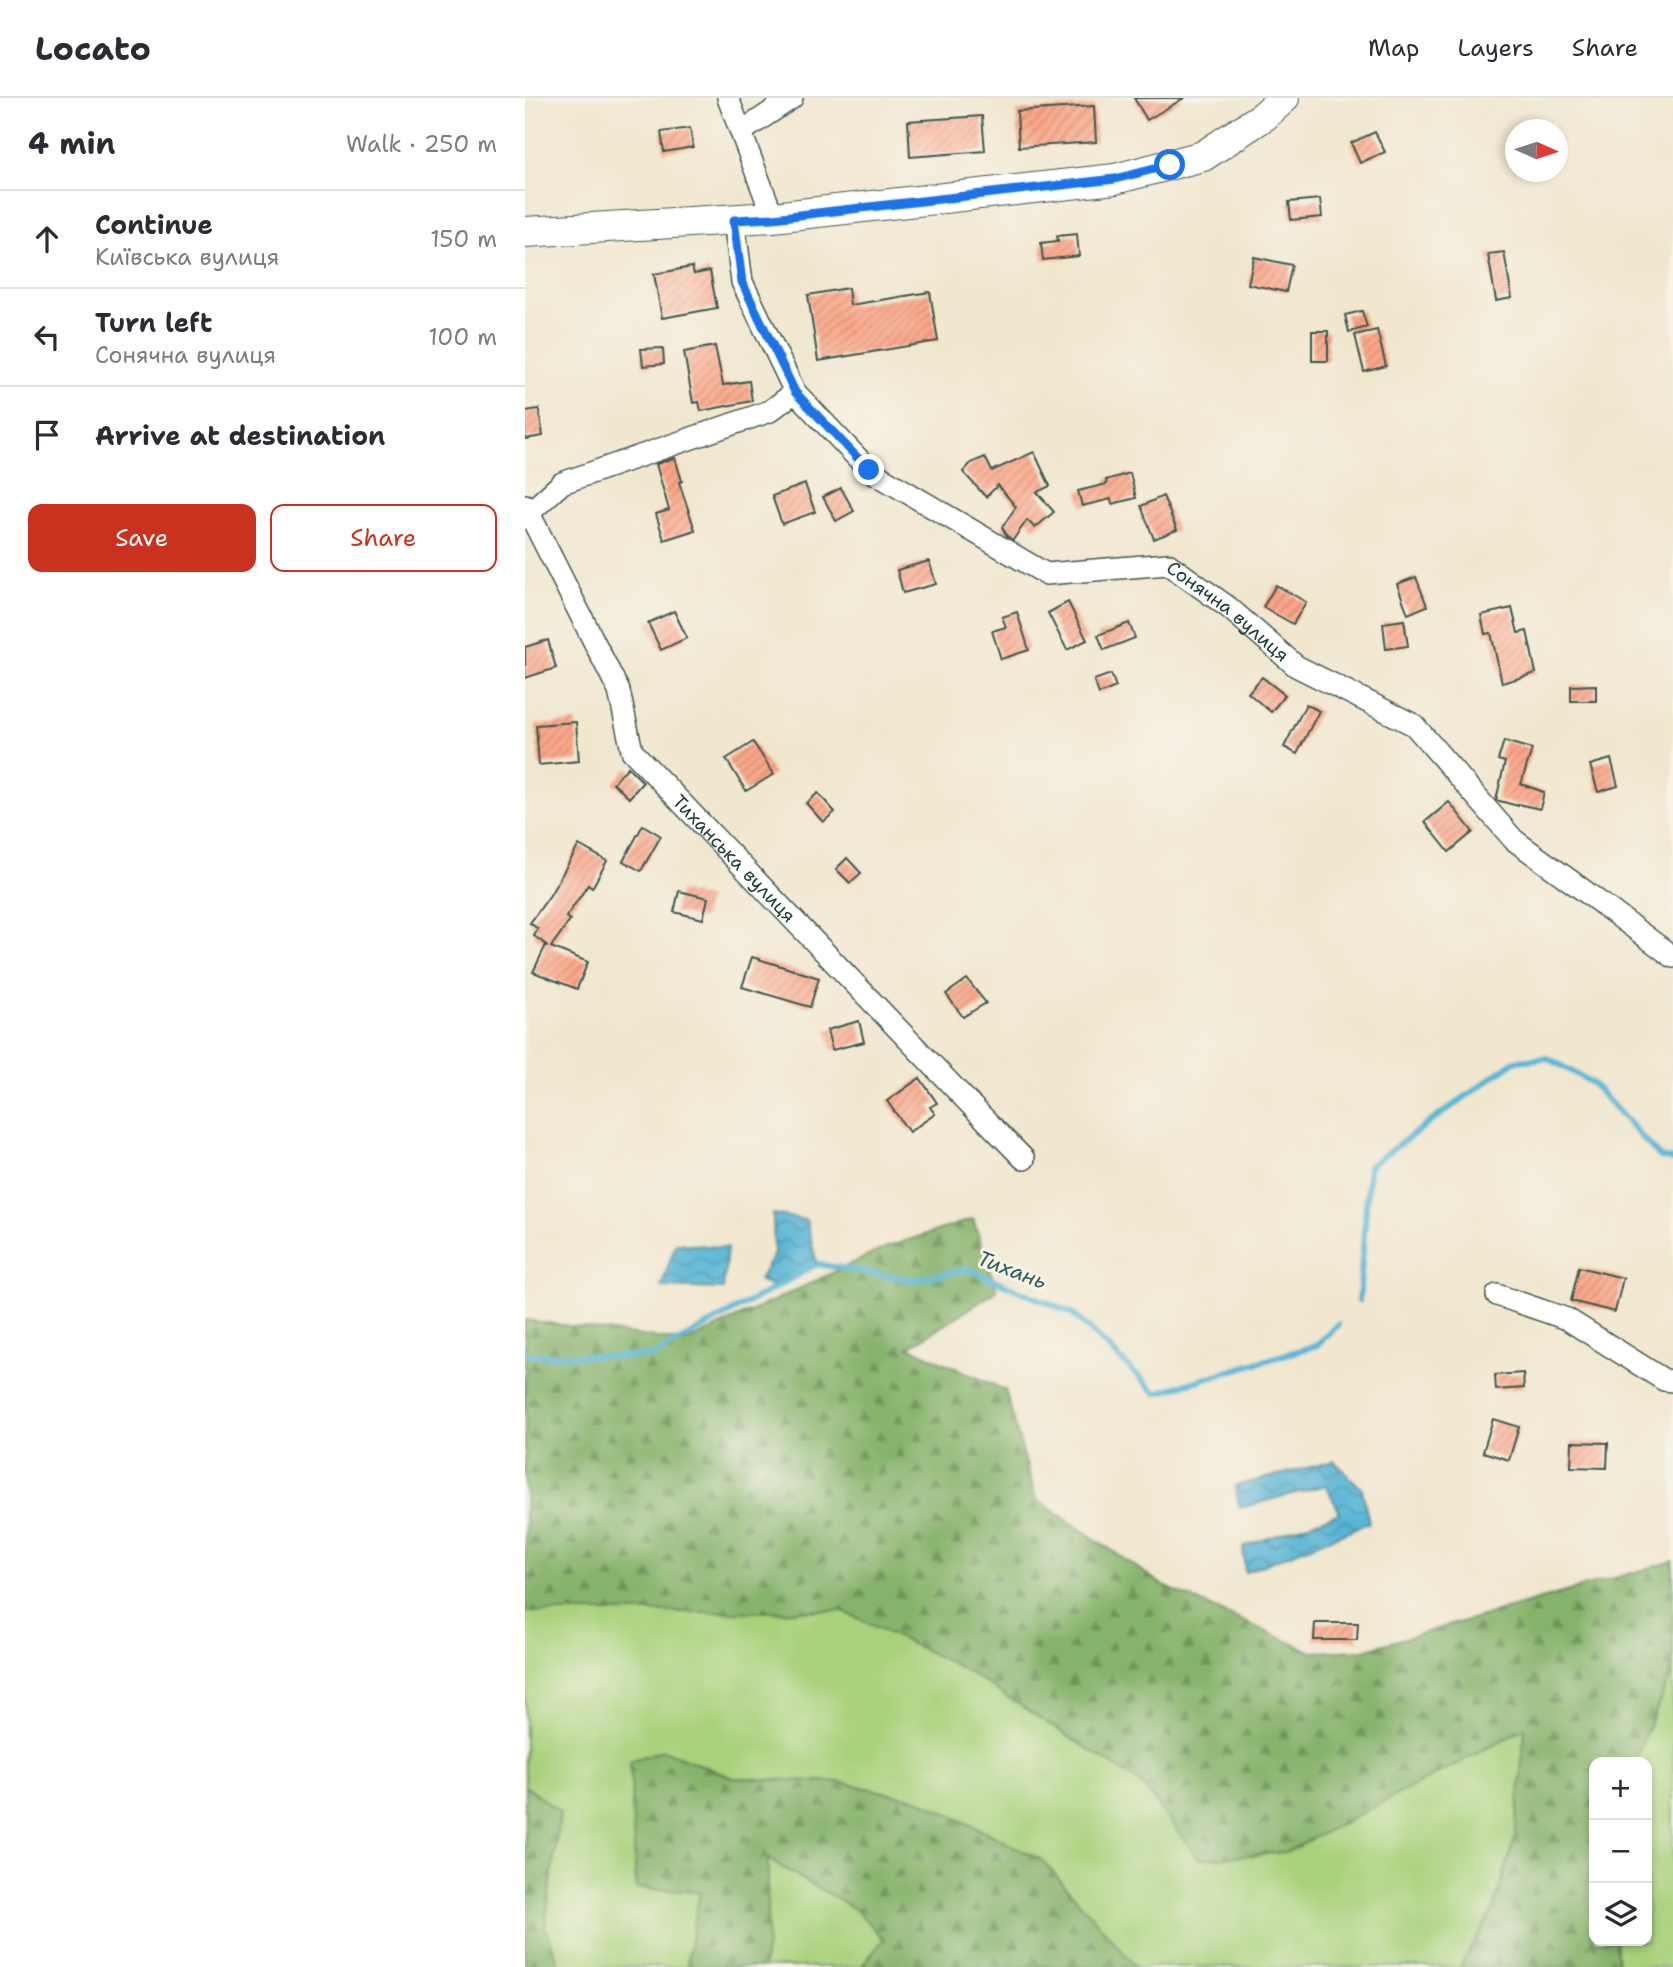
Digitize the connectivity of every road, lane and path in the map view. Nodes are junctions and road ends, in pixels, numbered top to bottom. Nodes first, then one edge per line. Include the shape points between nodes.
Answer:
1 (728, 98) edge
2 (792, 98) edge
3 (1284, 98) edge
4 (741, 132) junction
5 (773, 218) junction
6 (734, 220) junction
7 (525, 232) edge
8 (795, 392) junction
9 (527, 509) edge
10 (1673, 957) edge
11 (1024, 1159) dead end
12 (1497, 1295) dead end
13 (1673, 1381) edge

1 - 4 street
2 - 4 street
3 - 5 main road via 1203,156 1115,179
4 - 5 street
5 - 6 main road
6 - 7 main road
6 - 8 street, Сонячна вулиця via 742,282
8 - 9 street via 770,411 562,483
8 - 10 street, Сонячна вулиця via 869,470 1046,574 1168,564 1228,607 1296,666 1413,725 1514,840
9 - 11 street, Тиханська вулиця via 619,691 632,751
12 - 13 street via 1567,1319 1664,1380

